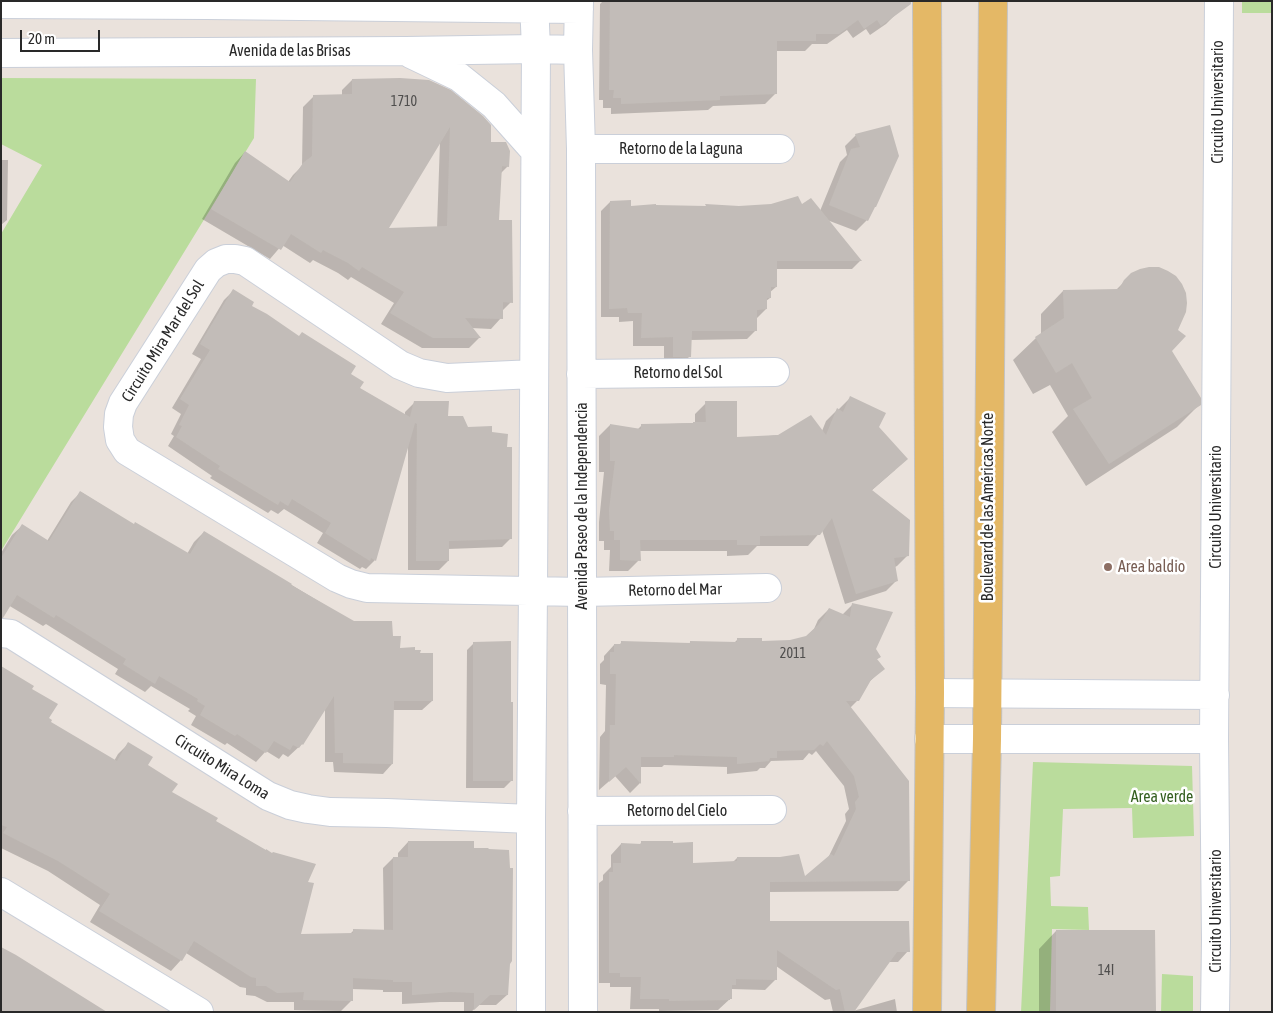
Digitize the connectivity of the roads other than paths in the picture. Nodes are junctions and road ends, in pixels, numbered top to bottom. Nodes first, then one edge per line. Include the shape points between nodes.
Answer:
1 (927, 1) edge
2 (993, 1) edge
3 (1219, 1) edge
4 (1, 4) edge
5 (412, 4) edge
6 (534, 5) edge
7 (579, 5) edge
8 (536, 49) junction
9 (578, 50) junction
10 (406, 51) junction
11 (1, 53) edge
12 (581, 149) junction
13 (780, 149) dead end
14 (535, 151) junction
15 (775, 372) dead end
16 (534, 374) junction
17 (581, 374) junction
18 (767, 588) dead end
19 (533, 591) junction
20 (582, 592) junction
21 (1, 633) edge
22 (930, 693) junction
23 (987, 693) junction
24 (1215, 695) junction
25 (929, 739) junction
26 (987, 739) junction
27 (1214, 739) junction
28 (772, 810) dead end
29 (582, 811) junction
30 (530, 818) junction
31 (1, 892) edge
32 (199, 1012) edge
33 (531, 1012) edge
34 (582, 1012) edge
35 (927, 1012) edge
36 (981, 1012) edge
37 (1215, 1012) edge

1 - 22 main road
2 - 23 main road, Boulevard de las Américas Norte
3 - 24 street, Circuito Universitario
4 - 5 street
5 - 6 street
6 - 7 street
6 - 8 street
7 - 9 street, Avenida Paseo de la Independencia
8 - 9 street, Avenida de las Brisas
8 - 10 street, Avenida de las Brisas
8 - 14 street
9 - 12 street, Avenida Paseo de la Independencia
10 - 11 street, Avenida de las Brisas
10 - 14 street via 459,77 494,105
12 - 13 street, Retorno de la Laguna
12 - 17 street, Avenida Paseo de la Independencia
14 - 16 street
15 - 17 street, Retorno del Sol
16 - 19 street
16 - 19 street, Circuito Mira Mar del Sol via 447,378 419,374 400,365 245,262 226,259 208,270 123,403 118,427 120,440 127,451 351,584 367,588
17 - 20 street, Avenida Paseo de la Independencia
18 - 20 street, Retorno del Mar
19 - 20 street, Circuito Mira Mar del Sol
19 - 30 street
20 - 29 street, Avenida Paseo de la Independencia
21 - 30 street, Circuito Mira Loma via 11,634 268,796 283,802 330,812
22 - 23 street
22 - 25 main road
23 - 24 street
23 - 26 main road, Boulevard de las Américas Norte
24 - 27 street, Circuito Universitario
25 - 26 street
25 - 35 main road
26 - 27 street
26 - 36 main road, Boulevard de las Américas Norte
27 - 37 street, Circuito Universitario
28 - 29 street, Retorno del Cielo
29 - 34 street, Avenida Paseo de la Independencia
30 - 33 street
31 - 32 street

